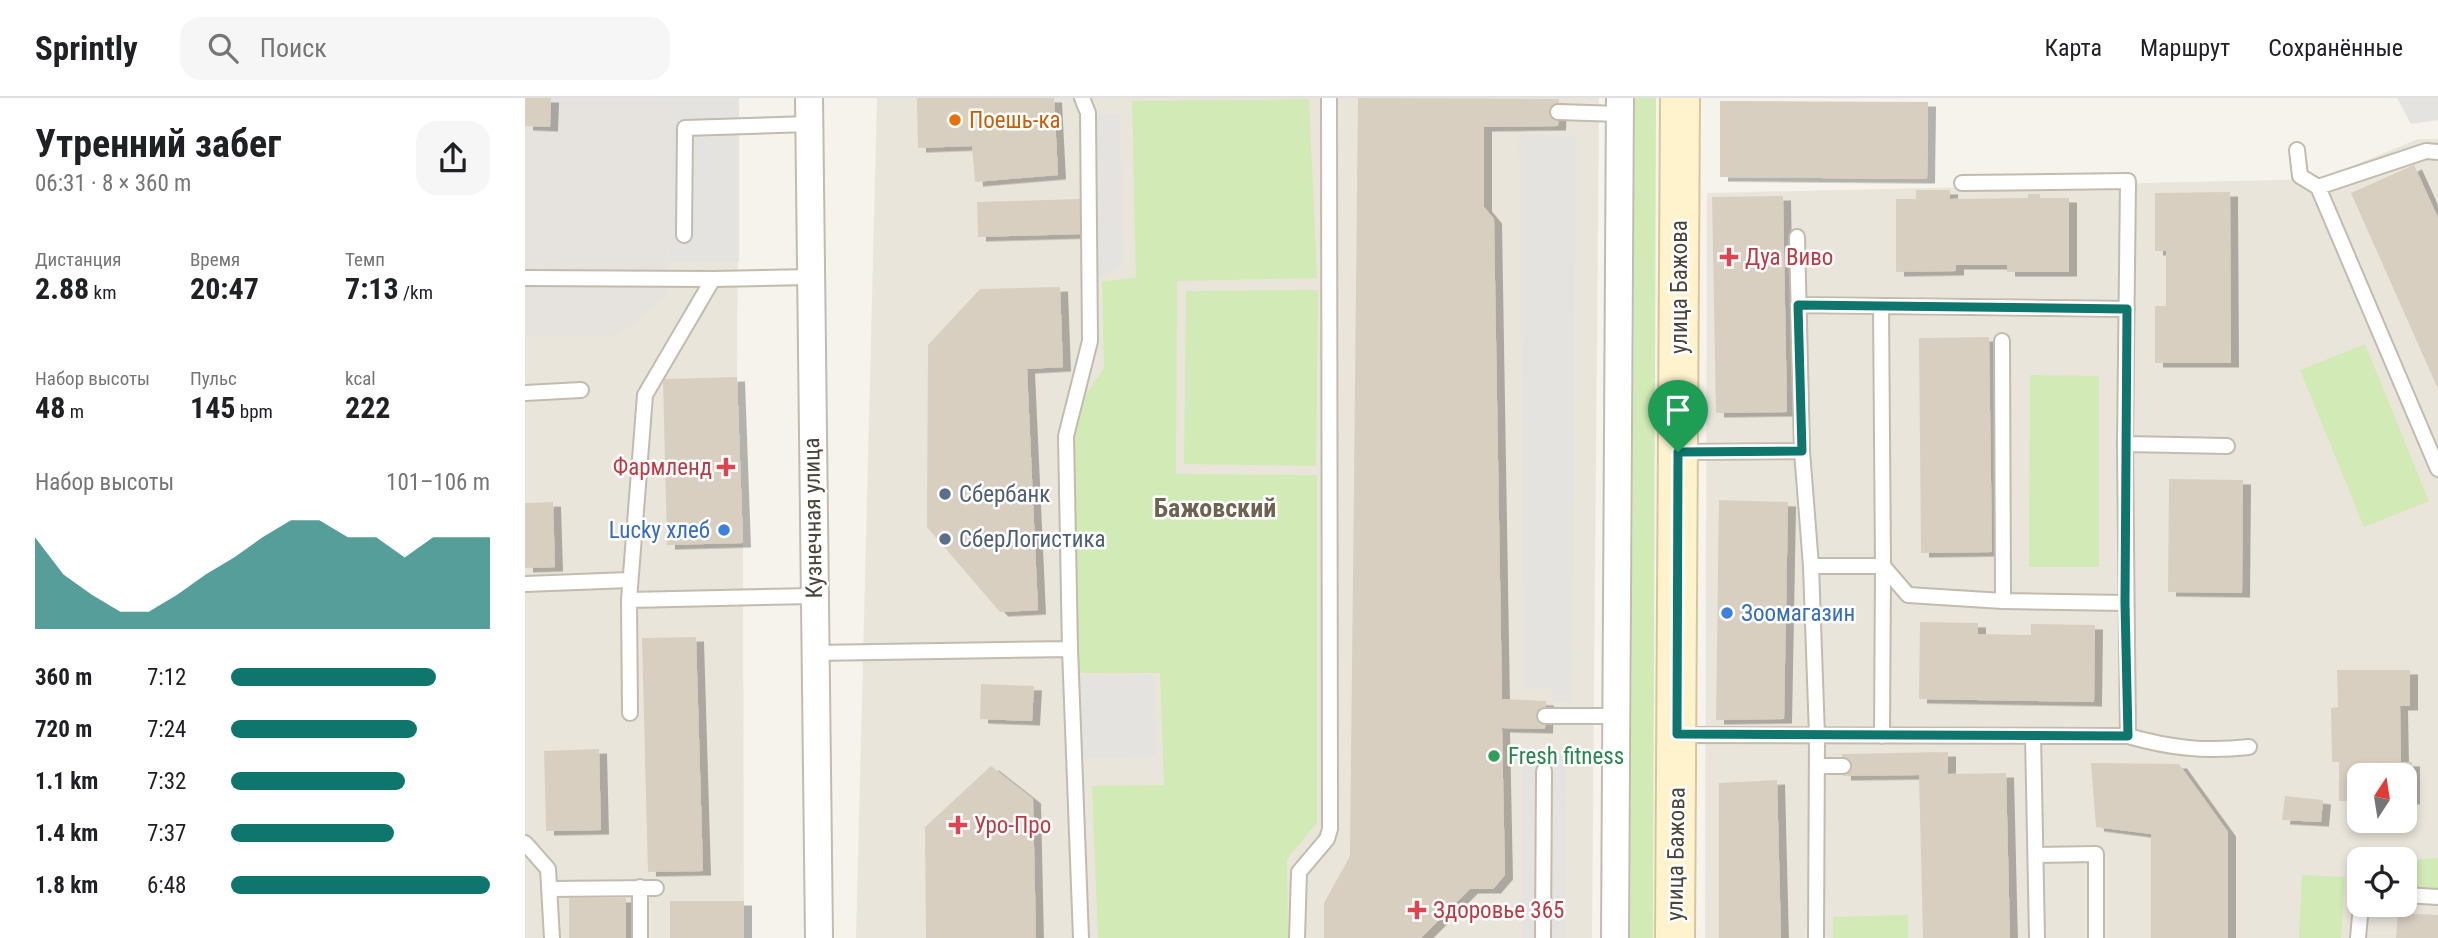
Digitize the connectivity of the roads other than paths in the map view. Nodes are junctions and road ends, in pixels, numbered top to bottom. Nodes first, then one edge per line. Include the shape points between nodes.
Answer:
1 (1081, 98) edge
2 (1329, 98) edge
3 (1681, 98) edge
4 (1620, 106) edge
5 (809, 111) edge
6 (1558, 113) dead end
7 (2297, 150) dead end
8 (2438, 152) edge
9 (1962, 183) dead end
10 (2318, 187) junction
11 (684, 235) dead end
12 (1797, 237) dead end
13 (810, 277) junction
14 (525, 278) edge
15 (713, 279) junction
16 (1798, 305) junction
17 (1881, 306) junction
18 (2127, 309) junction
19 (2002, 341) dead end
20 (581, 390) dead end
21 (525, 393) edge
22 (2125, 444) junction
23 (2227, 446) dead end
24 (1802, 451) junction
25 (1678, 452) junction
26 (2438, 469) edge
27 (1811, 566) junction
28 (1882, 566) junction
29 (629, 580) junction
30 (525, 584) edge
31 (813, 596) junction
32 (629, 600) junction
33 (2003, 601) junction
34 (2125, 603) junction
35 (1070, 649) junction
36 (814, 653) junction
37 (630, 713) dead end
38 (1545, 716) dead end
39 (1616, 716) junction
40 (1677, 734) junction
41 (1817, 736) junction
42 (1882, 736) junction
43 (2033, 736) junction
44 (2128, 736) junction
45 (2249, 747) dead end
46 (1817, 766) junction
47 (1843, 766) dead end
48 (1544, 771) dead end
49 (525, 843) edge
50 (2036, 855) junction
51 (640, 887) junction
52 (656, 888) dead end
53 (549, 889) junction
54 (2417, 896) edge
55 (2438, 897) edge
56 (2360, 917) edge
57 (552, 938) edge
58 (640, 938) edge
59 (819, 938) edge
60 (1081, 938) edge
61 (1297, 938) edge
62 (1543, 938) edge
63 (1615, 938) edge
64 (1675, 938) edge
65 (1816, 938) edge
66 (2037, 938) edge
67 (2096, 938) edge
68 (2358, 938) edge

1 - 35 lane via 1088,113 1090,341 1066,436
2 - 61 lane via 1330,829 1299,872
3 - 25 street, улица Бажова
4 - 6 lane
4 - 39 street
5 - 11 lane via 685,128
5 - 13 street, Кузнечная улица
7 - 10 lane via 2300,176
8 - 10 lane via 2426,151
9 - 18 lane via 2128,181
10 - 26 lane
12 - 16 lane
13 - 15 lane
13 - 31 street, Кузнечная улица
14 - 15 lane
15 - 29 lane via 645,395
16 - 17 lane
16 - 24 lane
17 - 18 lane
17 - 28 lane
18 - 22 lane
19 - 33 lane
20 - 21 lane
22 - 23 lane
22 - 34 lane
24 - 25 lane
24 - 27 lane
25 - 40 street, улица Бажова
27 - 28 lane
27 - 41 lane
28 - 33 lane via 1908,595
28 - 42 lane
29 - 30 lane
29 - 32 lane
31 - 32 lane
31 - 36 street, Кузнечная улица
32 - 37 lane
33 - 34 lane
34 - 44 lane
35 - 36 lane
35 - 60 lane
36 - 59 street, Кузнечная улица
38 - 39 lane
39 - 63 street
40 - 41 lane
40 - 64 street, улица Бажова
41 - 42 lane
41 - 46 lane
42 - 43 lane
43 - 44 lane
43 - 50 lane
44 - 45 lane via 2169,748 2211,752
46 - 47 lane
46 - 65 lane
48 - 62 lane
49 - 53 lane via 548,869
50 - 66 lane
50 - 67 lane via 2096,854
51 - 52 lane
51 - 53 lane
51 - 58 lane
53 - 57 lane
54 - 55 lane
56 - 68 lane

